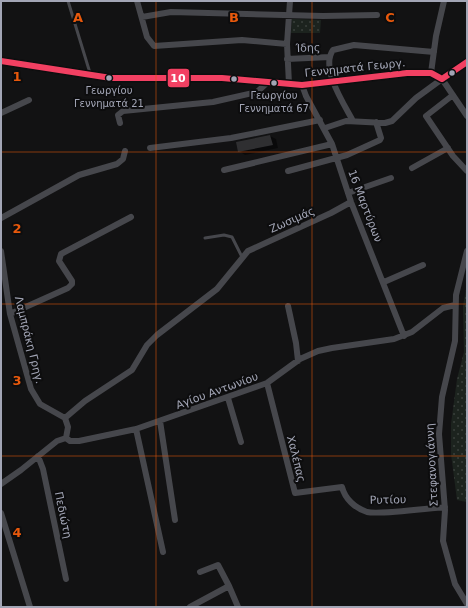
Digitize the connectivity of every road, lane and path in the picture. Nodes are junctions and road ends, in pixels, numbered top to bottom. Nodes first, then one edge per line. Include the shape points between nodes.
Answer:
1 (68, 1) edge
2 (137, 1) edge
3 (290, 1) edge
4 (444, 1) edge
5 (377, 14) dead end
6 (288, 15) junction
7 (142, 17) junction
8 (287, 44) junction
9 (434, 52) junction
10 (331, 55) junction
11 (287, 59) junction
12 (1, 61) edge
13 (467, 62) edge
14 (431, 73) junction
15 (90, 75) junction
16 (442, 79) junction
17 (268, 82) junction
18 (333, 82) junction
19 (289, 84) junction
20 (302, 85) junction
21 (453, 95) junction
22 (29, 100) dead end
23 (1, 112) edge
24 (467, 116) edge
25 (320, 120) junction
26 (353, 120) junction
27 (376, 122) junction
28 (120, 123) dead end
29 (325, 128) junction
30 (332, 144) junction
31 (150, 148) dead end
32 (448, 148) junction
33 (125, 151) dead end
34 (337, 158) junction
35 (412, 168) dead end
36 (224, 170) dead end
37 (288, 171) dead end
38 (467, 171) edge
39 (391, 178) dead end
40 (348, 193) junction
41 (351, 202) junction
42 (131, 217) dead end
43 (1, 218) edge
44 (205, 238) dead end
45 (1, 251) edge
46 (467, 251) edge
47 (242, 256) junction
48 (423, 265) dead end
49 (384, 282) junction
50 (455, 305) junction
51 (288, 306) dead end
52 (10, 314) junction
53 (404, 336) junction
54 (298, 361) junction
55 (267, 384) junction
56 (228, 398) junction
57 (65, 418) junction
58 (160, 421) junction
59 (136, 429) junction
60 (66, 438) junction
61 (241, 442) dead end
62 (38, 456) junction
63 (1, 484) edge
64 (342, 487) joint
65 (445, 507) junction
66 (1, 513) edge
67 (175, 520) dead end
68 (163, 552) dead end
69 (200, 572) dead end
70 (66, 579) dead end
71 (229, 586) junction
72 (467, 604) edge
73 (28, 606) edge
74 (190, 607) edge
75 (238, 607) edge

1 - 15 lane
2 - 7 street
3 - 6 street
4 - 9 street
5 - 6 street
6 - 7 street via 167,12
6 - 8 street
7 - 8 street via 149,41 157,47 242,40
8 - 11 street
9 - 10 street, Ίδης via 354,45 342,47
9 - 14 street
10 - 11 street, Ίδης
10 - 18 street via 330,74
11 - 19 street
12 - 15 street, Γεννηματά Γεωργ.
13 - 16 street
14 - 16 street, Γεννηματά Γεωργ.
14 - 18 street, Γεννηματά Γεωργ. via 401,73
15 - 17 street, Γεννηματά Γεωργ. via 222,78
16 - 21 street
16 - 27 street via 416,98 392,121
17 - 19 street, Γεννηματά Γεωργ.
17 - 28 street via 257,92 213,102 123,112 118,115
18 - 20 street, Γεννηματά Γεωργ.
18 - 26 street
19 - 20 street, Γεννηματά Γεωργ.
20 - 25 street, 16 Μαρτύρων
21 - 24 street
21 - 32 street via 426,116
22 - 23 street
25 - 29 street, 16 Μαρτύρων
25 - 31 street via 231,138
26 - 27 street
26 - 29 street via 338,122
27 - 34 street via 380,140
29 - 30 street, 16 Μαρτύρων
30 - 34 street, 16 Μαρτύρων
30 - 36 street
32 - 35 street
32 - 38 street
33 - 43 street via 123,159 117,164 79,175
34 - 37 street
34 - 40 street, 16 Μαρτύρων
39 - 40 street
40 - 41 street, 16 Μαρτύρων
41 - 47 street, Ζωσιμάς via 331,214 252,248
41 - 49 street, 16 Μαρτύρων
42 - 52 street via 60,254 59,261 72,281 68,288
44 - 47 lane via 224,235 232,237
45 - 52 street, Λαμπράκη Γρηγ.
46 - 50 street, Στεφανογιάννη
47 - 57 street, Ζωσιμάς via 217,289 157,334 132,370 85,401
48 - 49 street
49 - 53 street, 16 Μαρτύρων
50 - 53 street, Αγίου Αντωνίου via 443,308
50 - 65 street, Στεφανογιάννη via 455,341 443,390 439,426
51 - 54 street
52 - 57 street, Λαμπράκη Γρηγ. via 26,377 34,397 40,404
53 - 54 street, Αγίου Αντωνίου via 384,342 327,348
54 - 55 street, Αγίου Αντωνίου
55 - 56 street, Αγίου Αντωνίου
55 - 64 street, Χαλέπας via 295,493
56 - 58 street, Αγίου Αντωνίου
56 - 61 street
57 - 60 street via 68,427
58 - 59 street, Αγίου Αντωνίου
58 - 67 street
59 - 60 street, Αγίου Αντωνίου via 79,441 70,441
59 - 68 street
60 - 62 street via 57,441
62 - 63 street
62 - 70 street, Πεδιώτη
64 - 65 street, Ρυτίου via 350,502 368,512
65 - 72 street, Στεφανογιάννη via 443,541 455,584
66 - 73 street
69 - 71 street via 218,565
71 - 74 street
71 - 75 street

